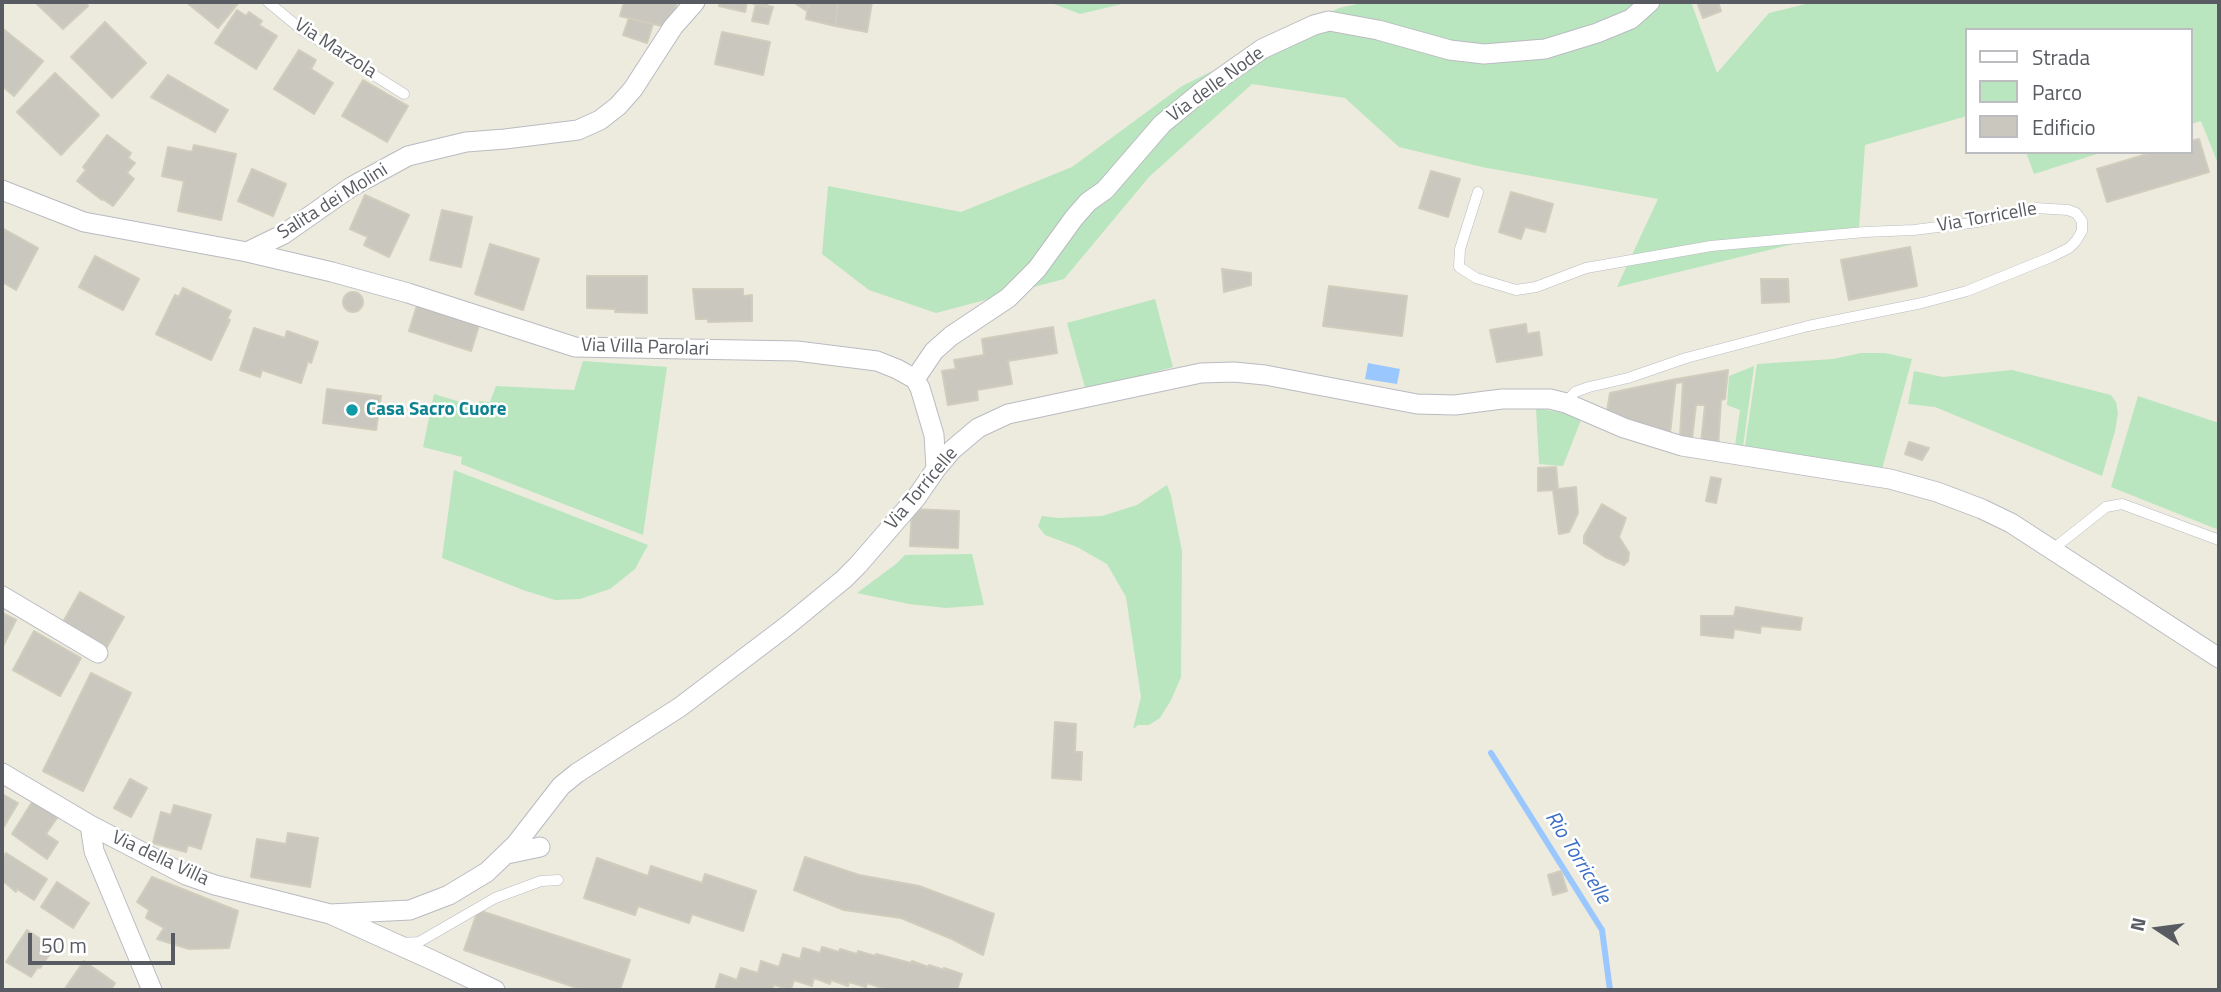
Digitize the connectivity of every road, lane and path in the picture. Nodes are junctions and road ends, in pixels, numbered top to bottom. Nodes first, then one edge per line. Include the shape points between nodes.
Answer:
1 (268, 2) edge
2 (695, 2) edge
3 (1650, 2) edge
4 (404, 94) dead end
5 (2, 190) edge
6 (1478, 192) dead end
7 (247, 251) junction
8 (915, 379) junction
9 (1566, 403) junction
10 (936, 470) junction
11 (2219, 540) edge
12 (2053, 549) junction
13 (2, 596) edge
14 (98, 653) dead end
15 (2219, 657) edge
16 (2, 774) edge
17 (90, 825) junction
18 (540, 847) dead end
19 (507, 854) junction
20 (558, 880) dead end
21 (330, 914) junction
22 (397, 944) junction
23 (152, 990) edge
24 (495, 990) edge

1 - 4 lane, Via Marzola via 302,30
2 - 7 street, Salita dei Molini via 633,89 600,120 578,130 466,142 408,156 351,187 284,234
3 - 8 street, Via delle Node via 1631,19 1545,49 1472,53 1329,21 1262,49 1162,124 1074,218 1037,269 1008,298 934,351
5 - 7 street via 83,222
6 - 9 lane, Via Torricelle via 1459,267 1476,278 1516,290 1586,268 1711,246 1914,230 2036,208 2068,210 2082,221 2082,231 2068,248 1967,291 1686,358 1589,387
7 - 8 street, Via Villa Parolari via 408,293 575,347 797,351 877,361
8 - 10 street via 934,435
9 - 10 street, Via Torricelle via 1535,397 1417,404 1272,376 1209,372 1009,414 978,428
9 - 12 street, Via Torricelle via 1682,446 1890,479 1937,492 2011,523
10 - 19 street, Via Torricelle via 844,579 680,707 561,786
11 - 12 lane via 2122,504 2106,507
12 - 15 street, Via Torricelle
13 - 14 street
16 - 17 street, Via della Villa
17 - 21 street, Via della Villa via 186,875
17 - 23 street via 94,851
18 - 19 street, Via Torricelle
19 - 21 street, Via Torricelle via 466,886 429,904 386,913
20 - 22 lane via 541,881 495,898 419,942
21 - 22 street
22 - 24 street

